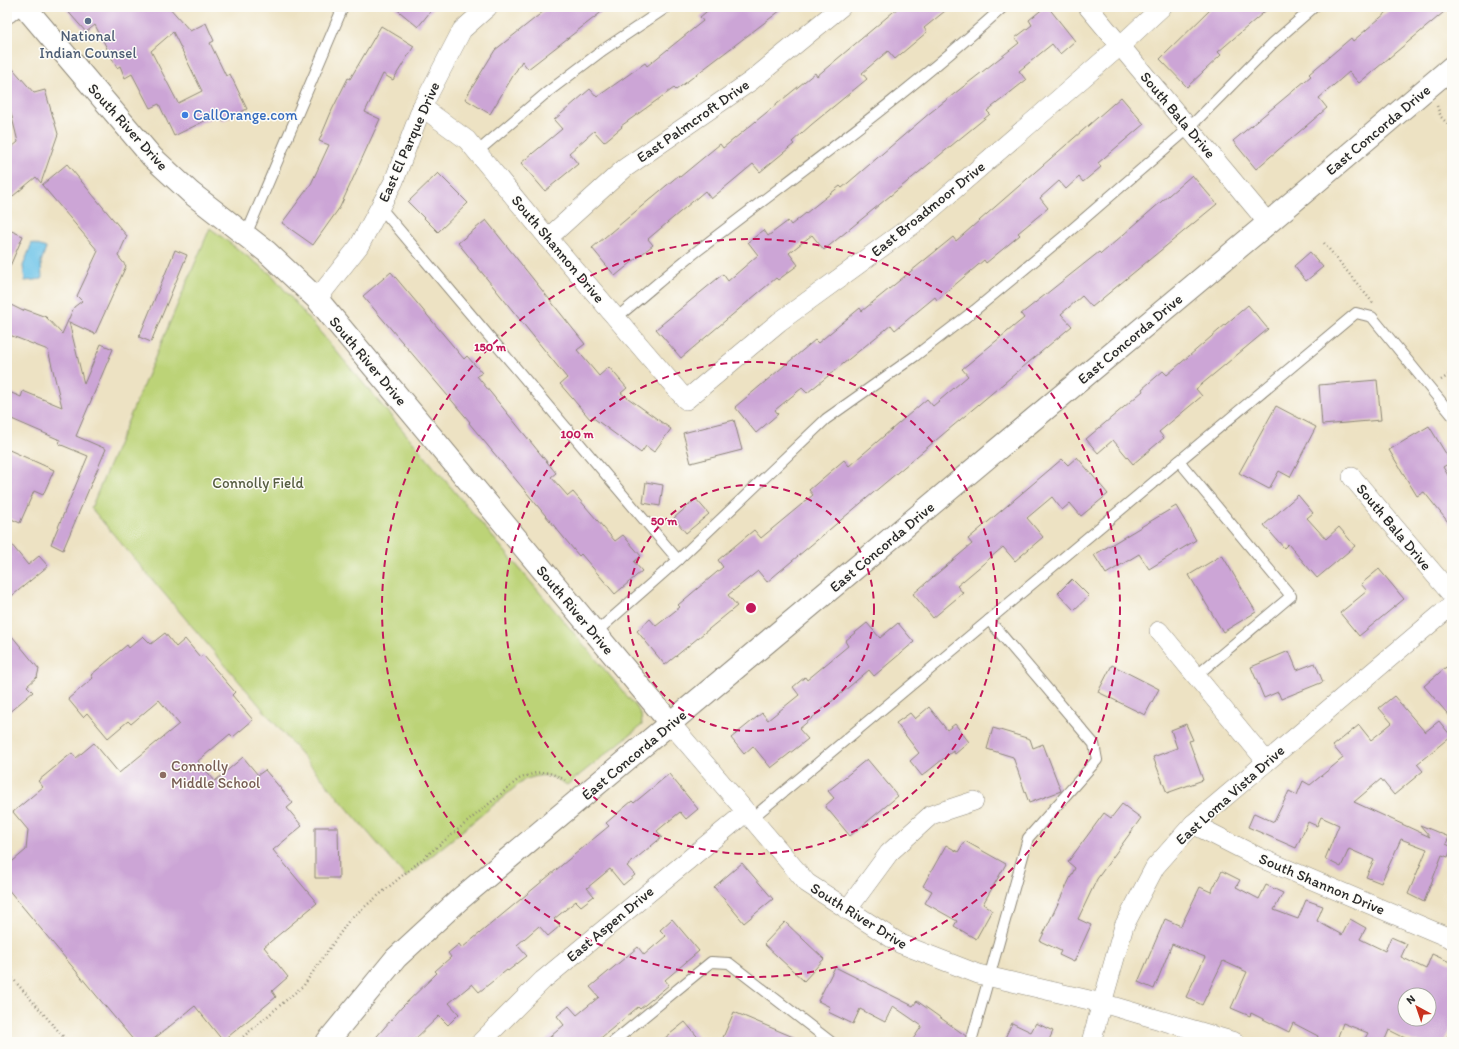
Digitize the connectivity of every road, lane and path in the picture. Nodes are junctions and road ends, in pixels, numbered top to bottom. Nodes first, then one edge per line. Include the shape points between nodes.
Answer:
1 (13, 7) edge
2 (25, 7) edge
3 (344, 7) edge
4 (488, 7) edge
5 (667, 7) edge
6 (841, 7) edge
7 (1003, 7) edge
8 (1088, 7) edge
9 (1162, 7) edge
10 (1314, 7) edge
11 (7, 12) edge
12 (1121, 45) junction
13 (1452, 67) edge
14 (1437, 106) dead end
15 (422, 107) junction
16 (1189, 128) junction
17 (1452, 128) edge
18 (478, 152) junction
19 (380, 207) junction
20 (1268, 223) junction
21 (246, 235) junction
22 (548, 238) junction
23 (317, 299) junction
24 (616, 318) junction
25 (686, 400) joint
26 (1452, 415) edge
27 (1179, 461) junction
28 (1352, 477) dead end
29 (678, 560) junction
30 (1452, 595) edge
31 (1452, 605) edge
32 (989, 620) junction
33 (1159, 631) dead end
34 (595, 633) junction
35 (1196, 676) junction
36 (671, 724) junction
37 (1266, 761) junction
38 (565, 780) dead end
39 (974, 802) dead end
40 (748, 816) junction
41 (1193, 824) junction
42 (848, 910) junction
43 (1452, 939) edge
44 (7, 972) edge
45 (990, 977) junction
46 (1102, 1003) junction
47 (68, 1042) edge
48 (237, 1042) edge
49 (327, 1042) edge
50 (481, 1042) edge
51 (614, 1042) edge
52 (831, 1042) edge
53 (971, 1042) edge
54 (1091, 1042) edge
55 (1235, 1042) edge

1 - 11 street
2 - 21 street, South River Drive via 152,157 191,193
3 - 21 lane
4 - 15 street, East El Parque Drive via 462,30
5 - 18 lane via 603,50
6 - 22 street, East Palmcroft Drive via 751,81 625,168
7 - 24 lane via 858,130 703,246
8 - 12 street, South Bala Drive
9 - 12 street, East Broadmoor Drive
10 - 16 lane via 1273,43
12 - 16 street, South Bala Drive
12 - 25 street, East Broadmoor Drive via 918,221 779,322
13 - 20 street, East Concorda Drive
14 - 17 path via 1441,117
15 - 18 street, South Shannon Drive via 468,140
15 - 19 street, East El Parque Drive via 394,181
16 - 20 street, South Bala Drive
16 - 29 lane via 975,310 915,356 826,418
18 - 22 street, South Shannon Drive
19 - 23 street, East El Parque Drive via 359,246
19 - 29 lane
20 - 36 street, East Concorda Drive
21 - 23 street, South River Drive
22 - 24 street, South Shannon Drive
23 - 34 street, South River Drive
24 - 25 street, South Shannon Drive
26 - 27 lane via 1372,317 1356,313
27 - 32 lane
27 - 35 lane via 1291,596
28 - 30 street, South Bala Drive
29 - 34 lane
31 - 37 street, East Loma Vista Drive
32 - 40 lane
32 - 45 lane via 1094,744 1096,760 1028,838
33 - 35 street
34 - 36 street, South River Drive
35 - 37 street
36 - 40 street, South River Drive
36 - 49 street, East Concorda Drive via 460,899 423,933 396,958
37 - 41 street, East Loma Vista Drive
38 - 48 path via 552,773 539,771 519,779 350,919 304,985
39 - 42 street via 931,815 889,853
40 - 42 street, South River Drive via 807,883
40 - 50 street, East Aspen Drive via 543,980
41 - 43 street, South Shannon Drive via 1256,856
41 - 46 street, East Loma Vista Drive via 1155,867 1131,912 1124,926
42 - 45 street, South River Drive via 902,944
44 - 47 path
45 - 46 street, South River Drive
45 - 53 lane
46 - 54 street, East Loma Vista Drive
46 - 55 street, South River Drive
51 - 52 lane via 711,962 729,963

